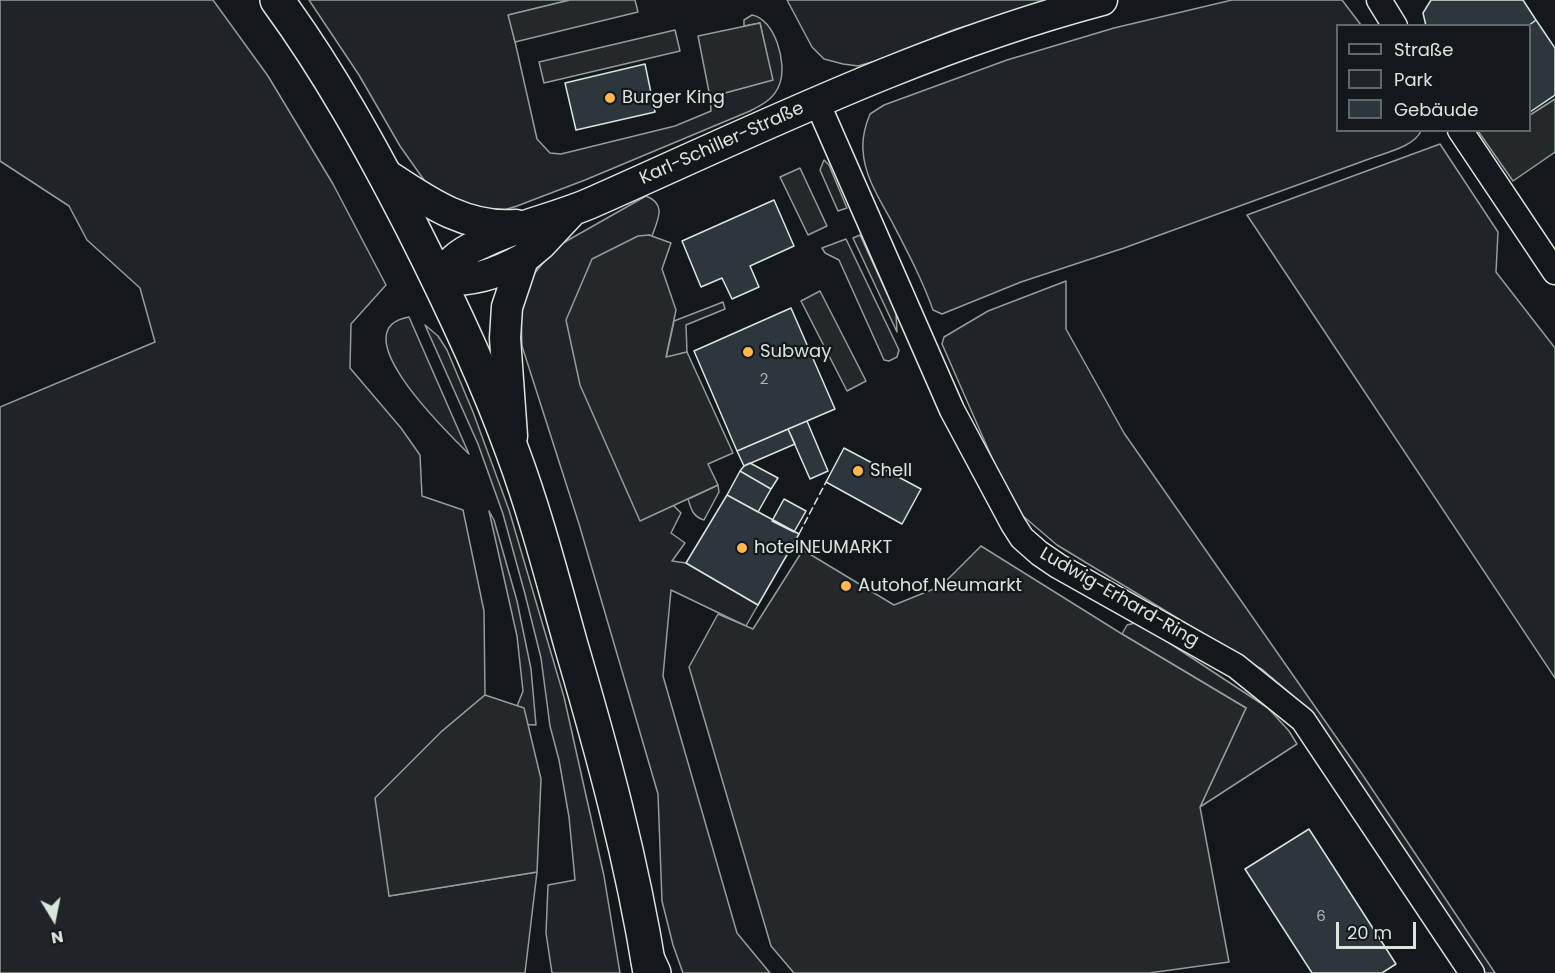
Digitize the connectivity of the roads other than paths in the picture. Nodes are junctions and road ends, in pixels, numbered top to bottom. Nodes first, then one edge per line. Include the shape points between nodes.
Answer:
1 (277, 0) edge
2 (1102, 0) edge
3 (1379, 0) edge
4 (1394, 24) edge
5 (817, 102) junction
6 (1461, 132) edge
7 (384, 173) junction
8 (571, 212) junction
9 (528, 224) junction
10 (523, 259) junction
11 (1555, 272) edge
12 (439, 281) junction
13 (514, 454) junction
14 (651, 969) edge
15 (1472, 973) edge

1 - 7 main road via 339,94
2 - 5 street, Karl-Schiller-Straße via 955,46
3 - 4 street
5 - 8 street, Karl-Schiller-Straße
5 - 15 street, Ludwig-Erhard-Ring via 952,410 1022,538 1058,566 1236,666 1304,720
6 - 11 street
7 - 9 street via 436,207 463,219 495,225
7 - 12 main road
8 - 9 street, Karl-Schiller-Straße
8 - 10 street
9 - 12 street, Karl-Schiller-Straße via 456,257
10 - 12 street via 486,276
10 - 13 street via 505,324
12 - 13 main road
13 - 14 main road via 603,754

